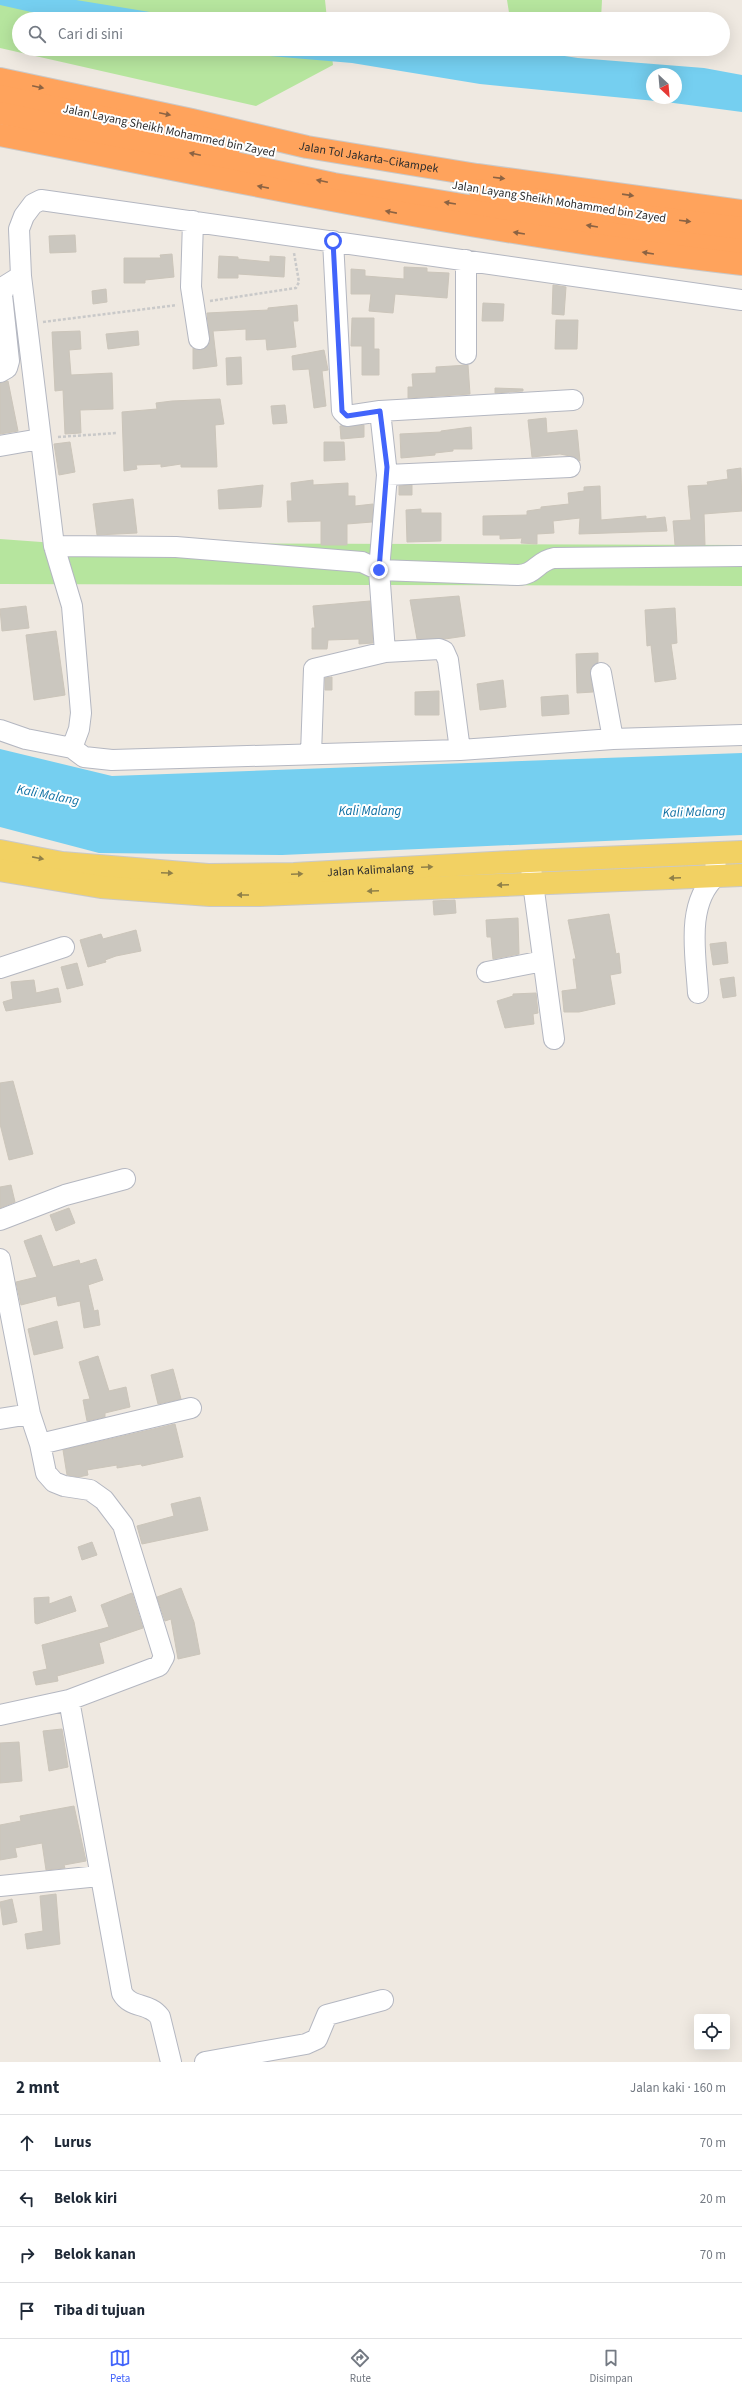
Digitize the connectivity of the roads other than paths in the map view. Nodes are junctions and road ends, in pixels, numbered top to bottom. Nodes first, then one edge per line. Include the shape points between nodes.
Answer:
1 (0, 79) edge
2 (0, 96) edge
3 (0, 113) edge
4 (0, 136) edge
5 (742, 211) edge
6 (193, 221) junction
7 (742, 228) edge
8 (333, 241) junction
9 (742, 244) edge
10 (466, 260) junction
11 (742, 264) edge
12 (21, 276) junction
13 (742, 300) edge
14 (199, 339) dead end
15 (466, 354) dead end
16 (0, 372) edge
17 (573, 400) dead end
18 (380, 411) junction
19 (40, 439) junction
20 (0, 446) edge
21 (570, 467) dead end
22 (387, 475) junction
23 (54, 546) junction
24 (742, 556) edge
25 (379, 570) junction
26 (385, 652) junction
27 (601, 673) dead end
28 (0, 730) edge
29 (742, 735) edge
30 (613, 739) junction
31 (72, 748) junction
32 (460, 750) junction
33 (311, 754) junction
34 (0, 851) edge
35 (742, 852) edge
36 (715, 853) junction
37 (530, 861) junction
38 (0, 870) edge
39 (742, 875) edge
40 (716, 876) junction
41 (534, 884) junction
42 (64, 947) dead end
43 (543, 961) junction
44 (0, 968) edge
45 (488, 972) dead end
46 (698, 993) dead end
47 (554, 1039) dead end
48 (125, 1179) dead end
49 (0, 1220) edge
50 (0, 1260) edge
51 (5, 1315) edge
52 (191, 1408) dead end
53 (30, 1414) junction
54 (0, 1419) edge
55 (40, 1444) junction
56 (69, 1700) junction
57 (0, 1715) edge
58 (99, 1876) junction
59 (0, 1886) edge
60 (383, 2000) dead end
61 (171, 2062) edge
62 (205, 2062) edge

1 -> 5 highway, Jalan Tol Jakarta–Cikampek via 192,120 307,148 477,176
2 -> 7 highway, Jalan Layang Sheikh Mohammed bin Zayed via 337,166 634,215
9 -> 3 highway, Jalan Layang Sheikh Mohammed bin Zayed via 633,233 334,184
11 -> 4 highway via 660,255 422,218
6 - 8 street
6 - 12 street via 41,200 33,204 24,216 20,229
6 - 14 street via 192,287
8 - 10 street
8 - 18 street via 342,411 347,416 353,416
10 - 13 street
10 - 15 street
12 - 16 street via 5,286 2,294 9,361 7,368
12 - 19 street
17 - 18 street
18 - 22 street
19 - 20 street
19 - 23 street
21 - 22 street
22 - 25 street
23 - 25 street via 176,547 362,562
23 - 31 street via 72,613 81,713 79,729
24 - 25 street via 554,558 543,560 535,570 524,575
25 - 26 street
26 - 32 street via 439,649 444,651 448,660
26 - 33 street via 312,671
27 - 30 street
28 - 31 street via 26,740
29 - 30 street
30 - 32 street
31 - 33 street via 84,757 100,760
32 - 33 street
34 -> 37 main road, Jalan Kalimalang via 62,863 208,875 294,874
35 - 36 main road, Jalan Kalimalang
36 - 37 main road, Jalan Kalimalang
36 - 40 street
37 - 41 street
41 -> 38 main road, Jalan Kalimalang via 210,895 101,887
39 - 40 main road, Jalan Kalimalang
40 -> 41 main road, Jalan Kalimalang
40 - 46 street via 705,886 697,913 695,935
41 - 43 street
42 - 44 street
43 - 45 street
43 - 47 street
48 - 49 street via 65,1195
50 - 51 street
51 - 53 street
52 - 55 street
53 - 54 street
53 - 55 street
55 - 56 street via 46,1473 54,1482 90,1490 104,1500 123,1525 164,1657 159,1666
56 - 57 street
56 - 58 street
58 - 59 street
58 - 61 street via 122,1994 126,2001 148,2007 160,2017
60 - 62 street via 327,2015 317,2039 306,2044

